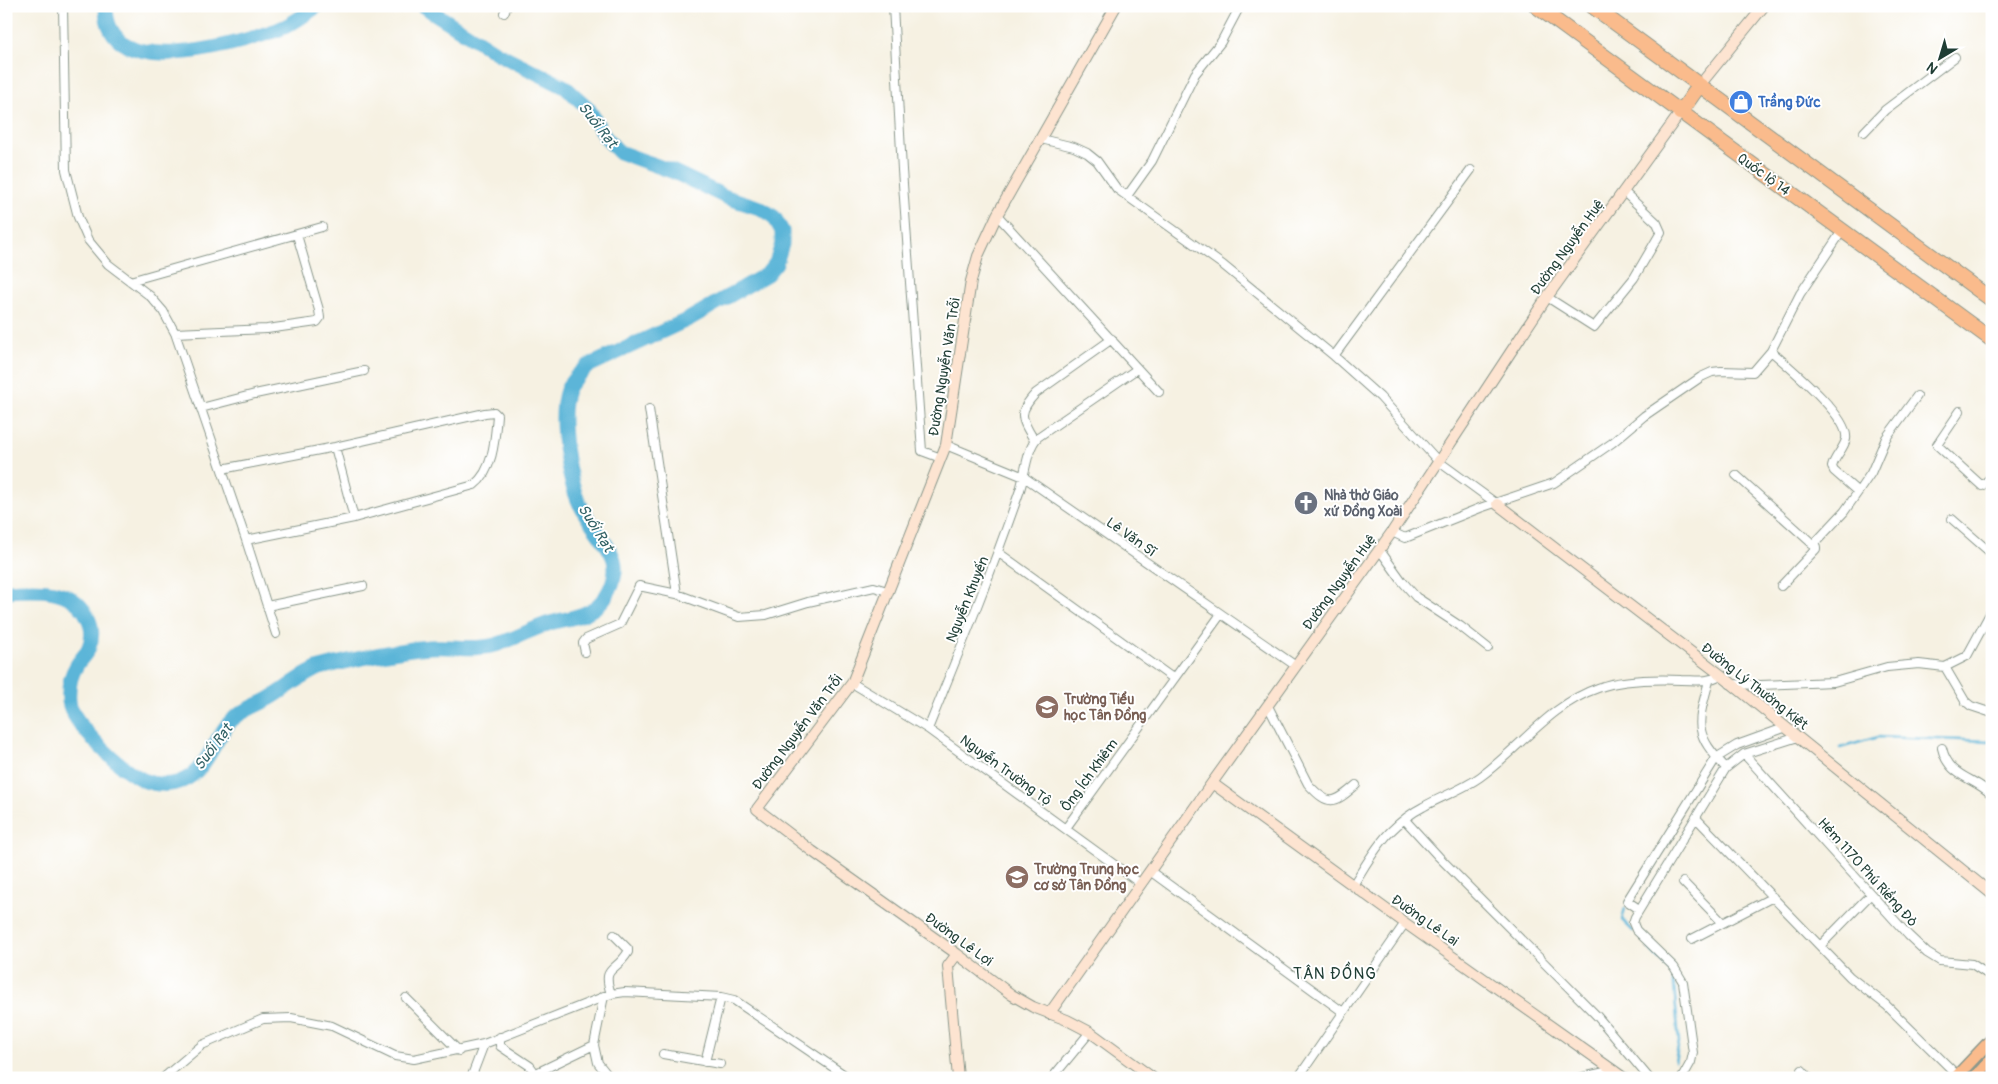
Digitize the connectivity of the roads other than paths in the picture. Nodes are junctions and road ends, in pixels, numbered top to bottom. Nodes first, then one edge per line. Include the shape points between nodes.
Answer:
1 (62, 6) edge
2 (892, 6) edge
3 (1116, 6) edge
4 (1240, 6) edge
5 (1536, 6) edge
6 (1592, 6) edge
7 (1764, 6) edge
8 (1954, 57) dead end
9 (1699, 86) junction
10 (1680, 113) junction
11 (1864, 132) dead end
12 (1041, 139) junction
13 (1471, 170) dead end
14 (1624, 192) junction
15 (1127, 196) junction
16 (998, 215) junction
17 (322, 227) dead end
18 (1842, 231) junction
19 (297, 235) junction
20 (130, 281) junction
21 (1546, 297) junction
22 (1992, 300) edge
23 (175, 333) junction
24 (1990, 334) edge
25 (1112, 340) junction
26 (1771, 352) junction
27 (1334, 356) junction
28 (1137, 369) junction
29 (364, 372) dead end
30 (1159, 392) dead end
31 (1917, 396) dead end
32 (201, 408) junction
33 (649, 409) dead end
34 (1960, 411) dead end
35 (1034, 440) junction
36 (946, 445) junction
37 (335, 446) junction
38 (941, 458) junction
39 (1438, 461) junction
40 (222, 469) junction
41 (1736, 475) dead end
42 (1992, 476) edge
43 (1024, 477) junction
44 (1858, 492) junction
45 (1497, 504) junction
46 (354, 518) junction
47 (1952, 519) dead end
48 (1392, 532) junction
49 (246, 540) junction
50 (1814, 544) junction
51 (1379, 549) junction
52 (998, 553) junction
53 (1992, 554) edge
54 (363, 586) dead end
55 (1781, 586) dead end
56 (887, 592) junction
57 (677, 594) junction
58 (268, 606) junction
59 (1992, 610) edge
60 (1221, 614) junction
61 (276, 634) dead end
62 (1488, 648) dead end
63 (585, 652) dead end
64 (1296, 666) junction
65 (1945, 667) junction
66 (1721, 675) junction
67 (1174, 679) junction
68 (1709, 681) junction
69 (852, 683) junction
70 (1730, 684) junction
71 (1268, 706) junction
72 (1992, 713) edge
73 (1784, 728) junction
74 (928, 729) junction
75 (1798, 737) junction
76 (1942, 748) dead end
77 (1744, 754) junction
78 (1716, 758) junction
79 (1726, 768) junction
80 (1212, 783) junction
81 (1356, 786) dead end
82 (1992, 795) edge
83 (757, 809) joint
84 (1696, 818) junction
85 (1405, 820) junction
86 (1066, 828) junction
87 (1150, 871) junction
88 (1683, 882) dead end
89 (1141, 884) junction
90 (1353, 885) junction
91 (1871, 894) junction
92 (1992, 894) edge
93 (1773, 897) junction
94 (1639, 909) junction
95 (1405, 923) junction
96 (1723, 923) junction
97 (614, 935) dead end
98 (1692, 939) dead end
99 (1821, 945) junction
100 (957, 954) junction
101 (1992, 977) edge
102 (608, 995) junction
103 (721, 997) junction
104 (406, 998) dead end
105 (1343, 1012) junction
106 (1049, 1014) junction
107 (1090, 1032) junction
108 (500, 1037) junction
109 (1992, 1039) edge
110 (484, 1044) junction
111 (594, 1045) junction
112 (459, 1051) junction
113 (663, 1054) dead end
114 (1992, 1059) edge
115 (705, 1062) junction
116 (720, 1064) dead end
117 (1614, 1070) junction
118 (1802, 1070) dead end
119 (534, 1076) edge
120 (1956, 1076) edge
121 (1977, 1077) edge
122 (163, 1078) edge
123 (471, 1078) edge
124 (610, 1078) edge
125 (849, 1078) edge
126 (958, 1078) edge
127 (1052, 1078) edge
128 (1153, 1078) edge
129 (1298, 1078) edge
130 (1578, 1078) edge
131 (1624, 1078) edge
132 (1649, 1078) edge
133 (1682, 1078) edge
134 (1809, 1078) edge

1 - 20 street via 68,180 88,240 108,264
2 - 38 street via 922,451
3 - 12 street, Đường Nguyễn Văn Trỗi
4 - 15 street via 1222,42 1194,74 1152,160
5 - 10 highway, Quốc lộ 14
6 - 9 highway
7 - 9 street
8 - 11 street via 1885,110
9 - 10 highway
9 - 22 highway
10 - 14 street, Đường Nguyễn Huệ
10 - 18 highway, Quốc lộ 14
12 - 15 street via 1086,153 1097,161 1113,185
12 - 16 street, Đường Nguyễn Văn Trỗi
13 - 27 street
14 - 21 street, Đường Nguyễn Huệ
14 - 21 street via 1657,223 1661,232 1634,278 1594,327
15 - 27 street via 1222,264
16 - 25 street
16 - 36 street, Đường Nguyễn Văn Trỗi via 978,256 971,281
17 - 19 street
18 - 24 highway, Quốc lộ 14
18 - 26 street via 1800,294
19 - 20 street
19 - 23 street via 319,310 317,322 239,331
20 - 23 street via 163,311
21 - 39 street, Đường Nguyễn Huệ
23 - 32 street
25 - 28 street
25 - 35 street via 1029,401 1022,421
26 - 44 street via 1842,421 1846,440 1832,467
26 - 45 street via 1753,372 1721,371 1701,377 1554,483
27 - 39 street via 1380,397
28 - 30 street
28 - 35 street
29 - 32 street
31 - 44 street via 1886,438 1871,473
32 - 40 street
33 - 57 street
34 - 42 street via 1937,445 1982,486
35 - 43 street, Nguyễn Khuyến
36 - 38 street, Đường Nguyễn Văn Trỗi
36 - 43 street, Lê Văn Sĩ
37 - 40 street
37 - 46 street
37 - 46 street via 485,413 494,412 496,415 492,454 484,476 474,485
38 - 56 street, Đường Nguyễn Văn Trỗi
39 - 45 street
39 - 48 street, Đường Nguyễn Huệ
40 - 49 street
41 - 50 street
43 - 52 street, Nguyễn Khuyến
43 - 60 street, Lê Văn Sĩ
44 - 50 street
45 - 48 street via 1406,538
45 - 66 street, Đường Lý Thường Kiệt
46 - 49 street
47 - 53 street
48 - 51 street, Đường Nguyễn Huệ
49 - 58 street
50 - 55 street via 1816,549
51 - 62 street via 1416,597
51 - 64 street, Đường Nguyễn Huệ
52 - 67 street
52 - 74 street, Nguyễn Khuyến
54 - 58 street
56 - 57 street via 874,587 766,615 739,617
56 - 69 street, Đường Nguyễn Văn Trỗi
57 - 63 street via 639,586 620,624 586,640 583,643
58 - 61 street
59 - 65 street via 1967,656
60 - 64 street, Lê Văn Sĩ
60 - 67 street, Ông Ích Khiêm
64 - 71 street, Đường Nguyễn Huệ
65 - 70 street via 1919,664 1887,667 1834,682
65 - 72 street via 1964,701
66 - 68 street
66 - 70 street, Đường Lý Thường Kiệt
67 - 86 street, Ông Ích Khiêm
68 - 78 street via 1700,713 1700,726
68 - 85 street via 1618,683 1598,688 1561,708 1481,777 1459,791 1422,807
69 - 74 street, Nguyễn Trường Tộ
69 - 83 street, Đường Nguyễn Văn Trỗi
70 - 73 street, Đường Lý Thường Kiệt
71 - 80 street, Đường Nguyễn Huệ
71 - 81 street via 1308,784 1316,792 1332,801 1339,800
73 - 75 street, Đường Lý Thường Kiệt
73 - 78 street via 1737,745
74 - 86 street, Nguyễn Trường Tộ
75 - 77 street
75 - 92 street, Đường Lý Thường Kiệt
76 - 82 street via 1945,759 1957,773
77 - 79 street
77 - 91 street, Hẻm 1170 Phú Riềng Đỏ
78 - 79 street
78 - 94 street via 1627,901
79 - 84 street
80 - 87 street, Đường Nguyễn Huệ
80 - 90 street, Đường Lê Lai
83 - 100 street, Đường Lê Lợi
84 - 93 street
84 - 94 street
85 - 90 street via 1377,848
85 - 132 street via 1597,1016
86 - 89 street, Nguyễn Trường Tộ
87 - 89 street, Đường Nguyễn Huệ
87 - 105 street
88 - 96 street
89 - 106 street, Đường Nguyễn Huệ
90 - 95 street, Đường Lê Lai
91 - 99 street
91 - 101 street, Hẻm 1170 Phú Riềng Đỏ via 1934,958 1972,964
93 - 96 street
93 - 99 street
94 - 133 street via 1633,923 1636,930 1674,967 1684,982 1693,1053
95 - 105 street
95 - 117 street, Đường Lê Lai
96 - 98 street
97 - 102 street via 628,952 609,972
99 - 120 street via 1850,977 1886,1005
100 - 106 street, Đường Lê Lợi via 1012,995
100 - 126 street via 948,966
102 - 103 street via 625,992
102 - 108 street
102 - 111 street
103 - 115 street
103 - 125 street via 734,1000
104 - 112 street
105 - 129 street
106 - 107 street, Đường Lê Lợi
107 - 127 street
107 - 128 street, Đường Lê Lợi
108 - 110 street
108 - 119 street via 500,1046 530,1066
109 - 120 main road
110 - 112 street
110 - 123 street
111 - 119 street
111 - 124 street via 598,1063
112 - 122 street via 414,1059 395,1056 332,1026 291,1018 263,1019 202,1045
113 - 115 street
114 - 121 main road
115 - 116 street
117 - 130 street
117 - 131 street, Đường Lê Lai
118 - 134 street

